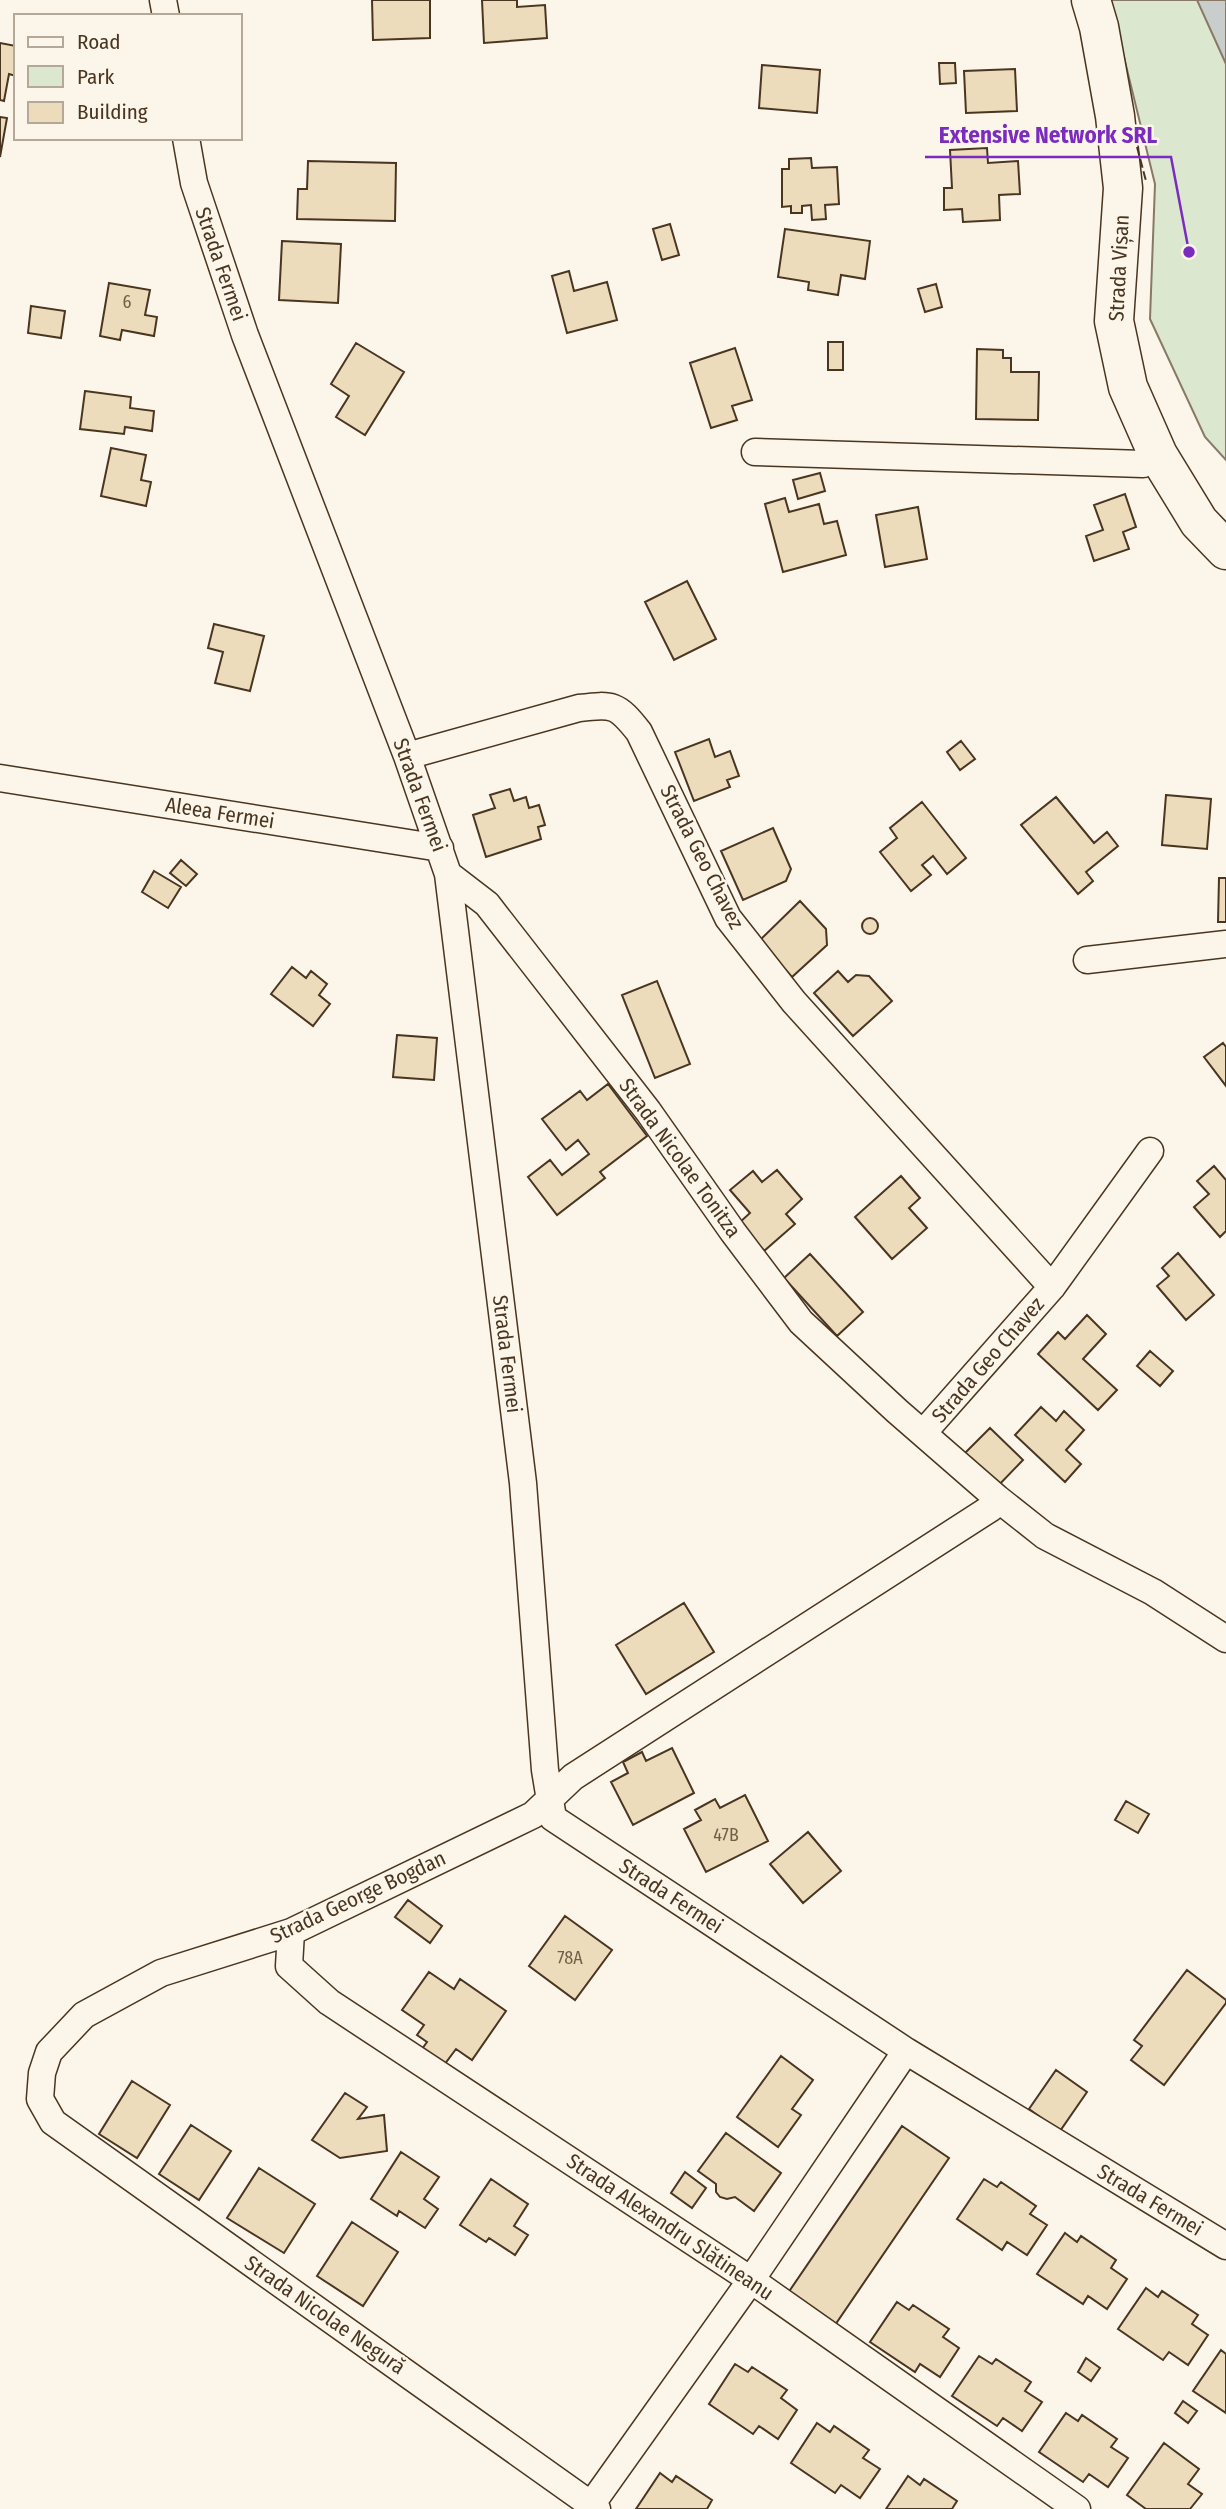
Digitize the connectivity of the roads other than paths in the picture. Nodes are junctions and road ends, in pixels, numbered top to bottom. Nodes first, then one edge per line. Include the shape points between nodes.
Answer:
1 (1091, 0) edge
2 (186, 140) edge
3 (755, 452) dead end
4 (1158, 455) junction
5 (1226, 550) edge
6 (407, 756) junction
7 (0, 778) edge
8 (440, 848) junction
9 (448, 874) junction
10 (1226, 944) edge
11 (1087, 960) dead end
12 (1150, 1151) dead end
13 (1052, 1287) junction
14 (923, 1433) junction
15 (998, 1497) junction
16 (1226, 1639) edge
17 (548, 1799) junction
18 (291, 1932) junction
19 (906, 2051) junction
20 (53, 2122) joint
21 (1226, 2246) edge
22 (751, 2280) junction
23 (594, 2507) edge
24 (1077, 2509) edge

1 - 4 street, Strada Vișan via 1115,116 1123,188 1114,321 1128,387
2 - 6 street, Strada Fermei via 194,183 244,335
3 - 4 street via 1143,464
4 - 5 street, Strada Vișan via 1199,522
6 - 8 street, Strada Fermei
6 - 13 street, Strada Geo Chavez via 579,708 607,705 624,713 644,741 728,918 747,944
7 - 8 street, Aleea Fermei
8 - 9 street, Strada Fermei
9 - 14 street, Strada Nicolae Tonitza via 495,915 648,1111 801,1322
9 - 17 street, Strada Fermei via 523,1483
10 - 11 street
12 - 13 street, Strada Geo Chavez
13 - 14 street, Strada Geo Chavez
14 - 15 street, Strada Nicolae Tonitza
15 - 16 street, Strada Nicolae Tonitza via 1045,1536 1153,1592
15 - 17 street, Strada George Bogdan via 991,1508 573,1777
17 - 18 street, Strada George Bogdan via 533,1815
17 - 19 street, Strada Fermei via 553,1818
18 - 20 street, Strada George Bogdan via 161,1973 84,2015 49,2052 42,2073 40,2099
18 - 22 street, Strada Alexandru Slătineanu via 289,1966 328,2001
19 - 21 street, Strada Fermei
19 - 22 street
20 - 23 street, Strada Nicolae Negură
22 - 23 street
22 - 24 street, Strada Alexandru Slătineanu

